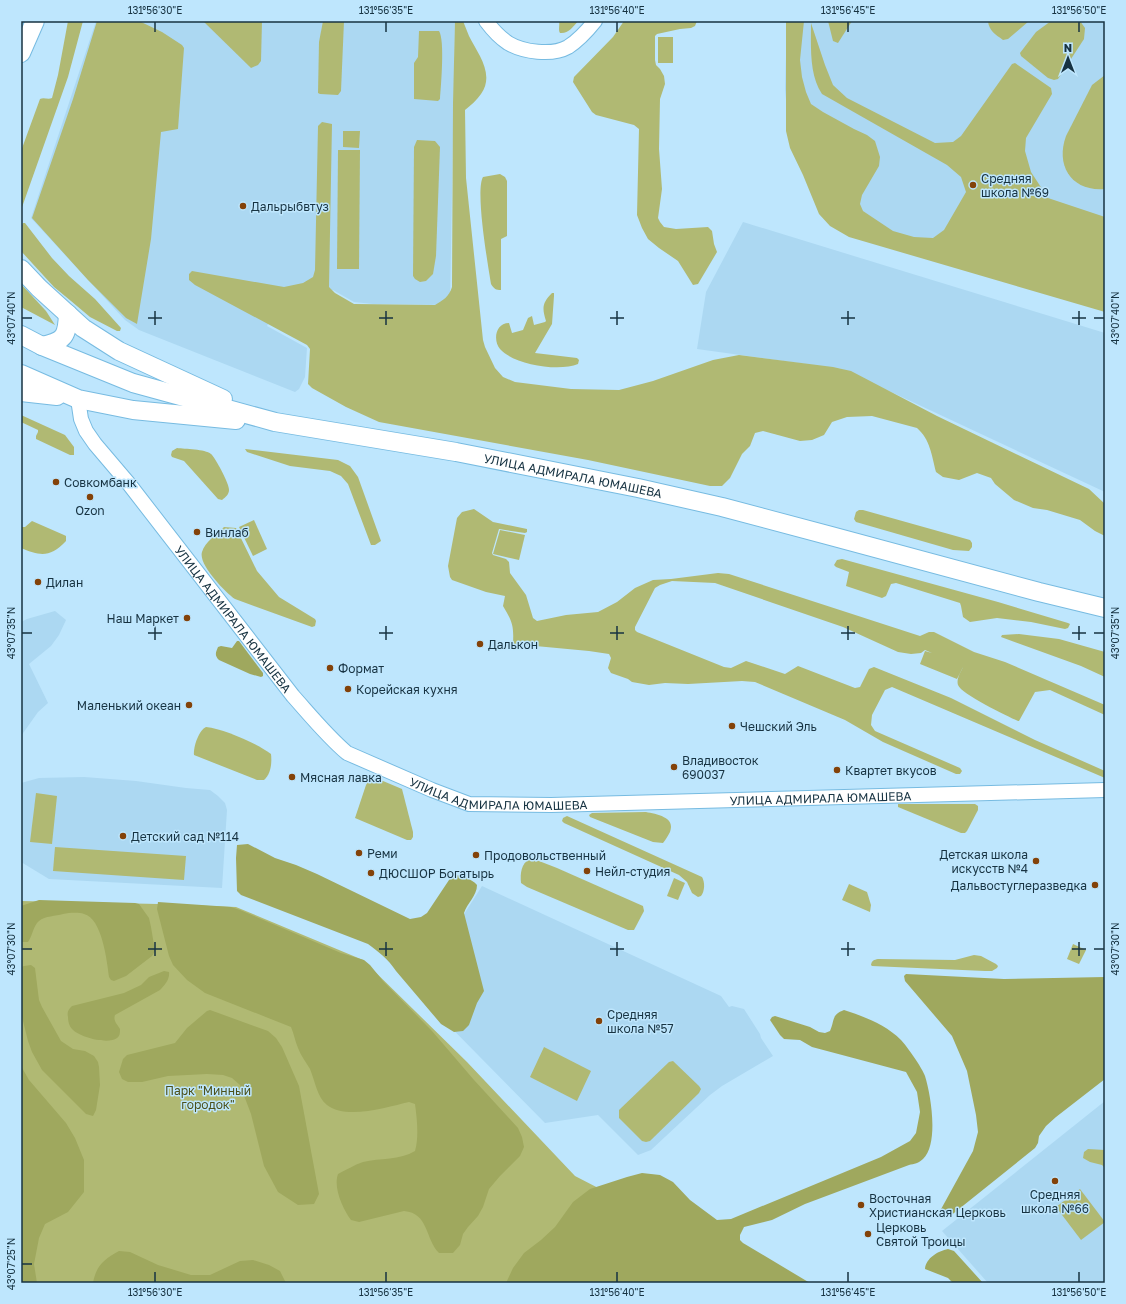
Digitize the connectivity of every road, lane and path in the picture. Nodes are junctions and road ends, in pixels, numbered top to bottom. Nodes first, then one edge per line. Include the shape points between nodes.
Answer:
1 (35, 21) edge
2 (486, 21) edge
3 (595, 21) edge
4 (21, 53) edge
5 (21, 269) edge
6 (68, 314) junction
7 (21, 335) edge
8 (42, 346) junction
9 (21, 374) edge
10 (133, 383) junction
11 (21, 392) edge
12 (78, 399) junction
13 (274, 422) junction
14 (1105, 608) edge
15 (1105, 790) edge

1 - 4 main road
2 - 3 street via 508,43 535,52 553,52 567,48 584,35
5 - 6 main road
6 - 8 main road via 67,328 61,340
6 - 13 main road via 83,328 119,351
7 - 8 main road, УЛИЦА АДМИРАЛА ЮМАШЕВА
8 - 10 main road, УЛИЦА АДМИРАЛА ЮМАШЕВА
9 - 12 main road
10 - 12 main road via 132,399 125,403
10 - 13 main road, УЛИЦА АДМИРАЛА ЮМАШЕВА
11 - 12 main road
12 - 13 main road via 133,410
12 - 15 street, УЛИЦА АДМИРАЛА ЮМАШЕВА via 81,419 95,444 129,484 293,696 338,745 347,753 469,804 551,805
13 - 14 main road, УЛИЦА АДМИРАЛА ЮМАШЕВА via 456,452 646,490

